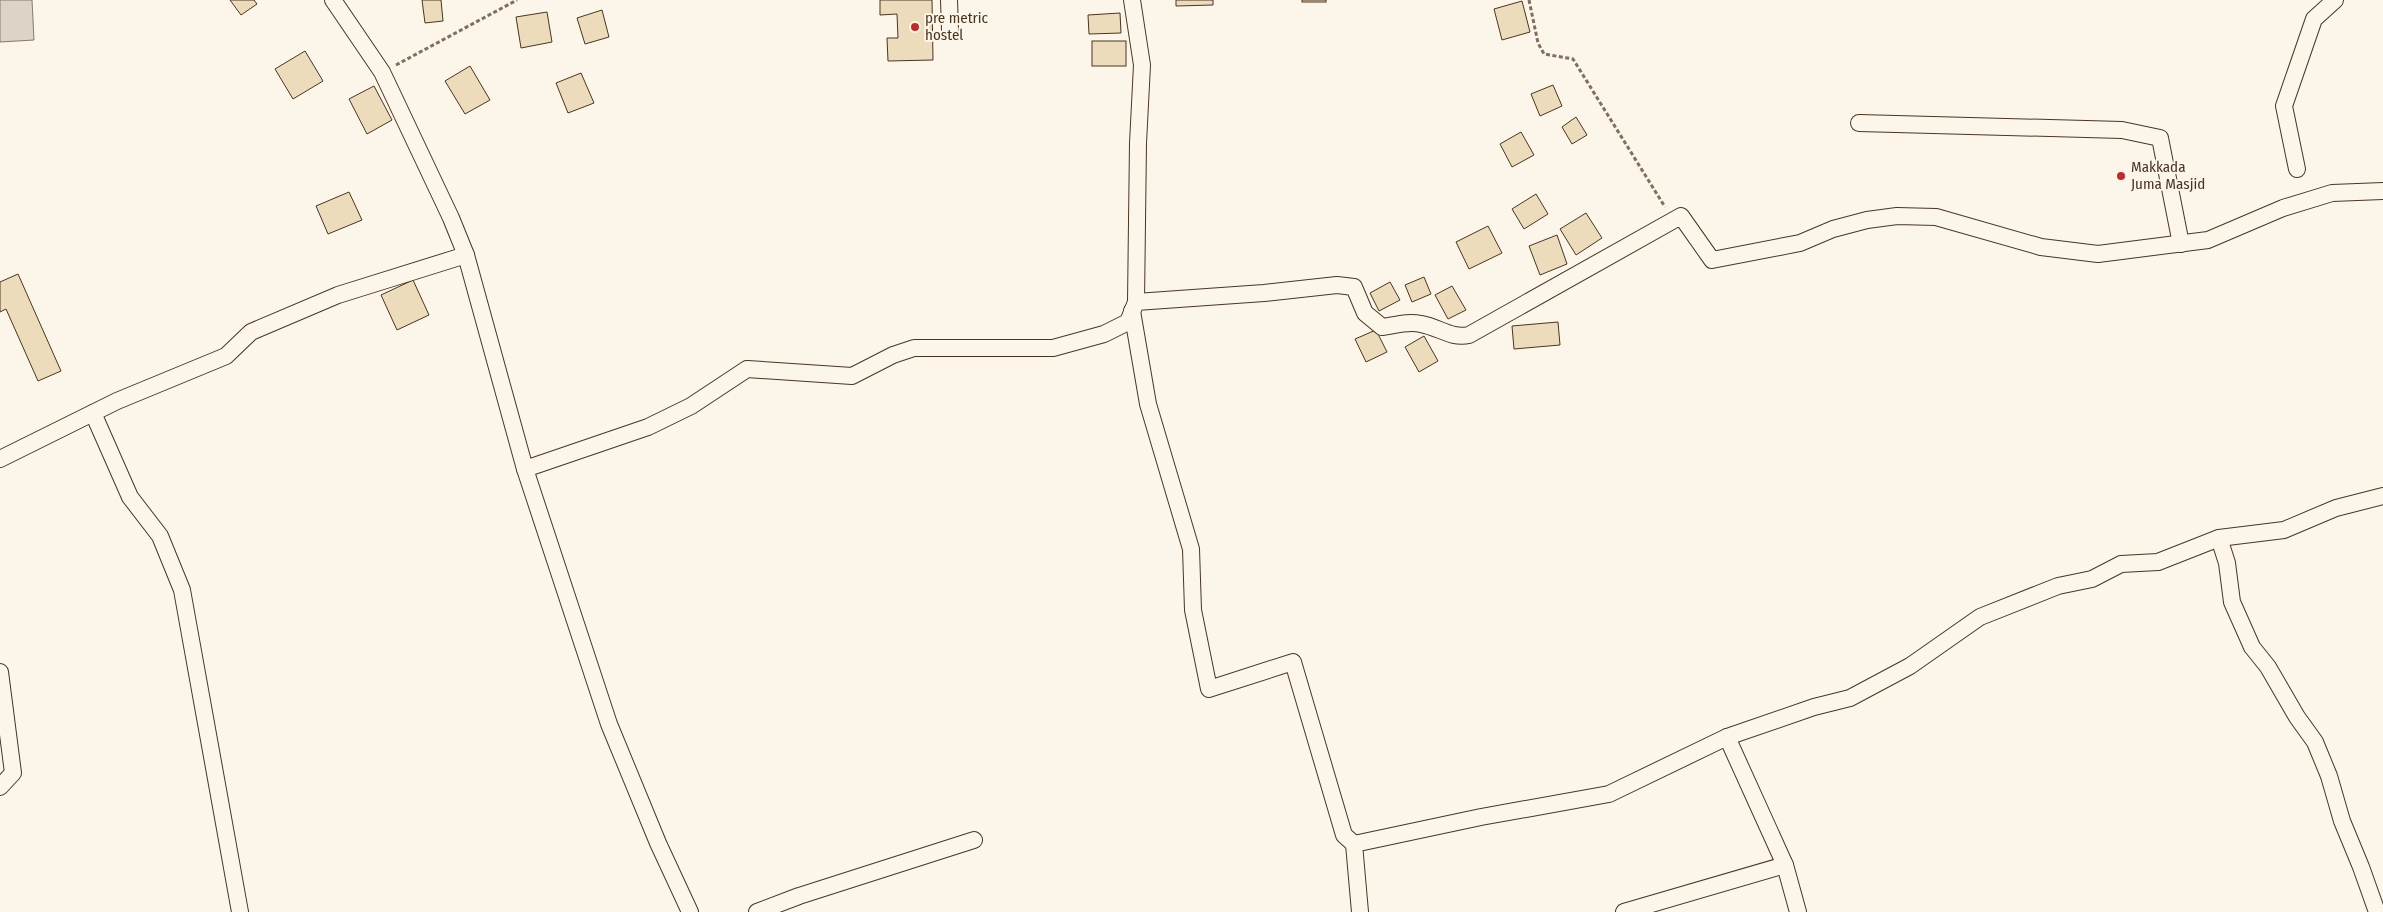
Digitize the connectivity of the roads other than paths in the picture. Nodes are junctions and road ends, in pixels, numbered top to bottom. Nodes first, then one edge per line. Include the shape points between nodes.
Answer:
1 (333, 0) edge
2 (949, 0) edge
3 (1132, 0) edge
4 (2335, 0) edge
5 (950, 30) dead end
6 (1859, 123) dead end
7 (2297, 170) dead end
8 (2383, 191) edge
9 (2181, 244) junction
10 (466, 255) junction
11 (1134, 306) junction
12 (93, 413) junction
13 (0, 459) edge
14 (526, 469) junction
15 (2383, 496) edge
16 (2218, 538) junction
17 (0, 672) edge
18 (1727, 737) junction
19 (0, 787) edge
20 (974, 840) dead end
21 (1354, 844) junction
22 (1785, 865) junction
23 (240, 912) edge
24 (690, 912) edge
25 (757, 912) edge
26 (1360, 912) edge
27 (1624, 912) edge
28 (1798, 912) edge
29 (2377, 912) edge

1 - 10 street via 382,72
2 - 5 street
3 - 11 street via 1142,66
4 - 7 street via 2314,19 2284,106
6 - 9 street via 2122,130 2160,138
8 - 9 street via 2332,193 2284,208 2208,240
9 - 11 street via 2098,254 2041,247 1936,217 1897,216 1833,229 1800,243 1712,260 1681,216 1469,335 1460,337 1410,322 1382,327 1365,313 1354,287 1337,285
10 - 12 street via 338,295 251,332 226,356
10 - 14 street
11 - 14 street via 1128,322 1104,334 1052,348 914,348 852,376 747,369 691,406 648,427
11 - 21 street via 1148,404 1191,549 1193,610 1209,689 1293,662 1344,835
12 - 13 street
12 - 23 street via 130,497 160,536 182,590
14 - 24 street via 609,724
15 - 16 street via 2336,508 2284,530
16 - 18 street via 2158,562 2121,564 2092,579 2058,586 1980,617 1910,666 1850,698
16 - 29 street via 2227,563 2232,602 2252,646 2315,742
17 - 19 street via 13,773
18 - 21 street via 1609,794
18 - 22 street
20 - 25 street
21 - 26 street
22 - 27 street
22 - 28 street

